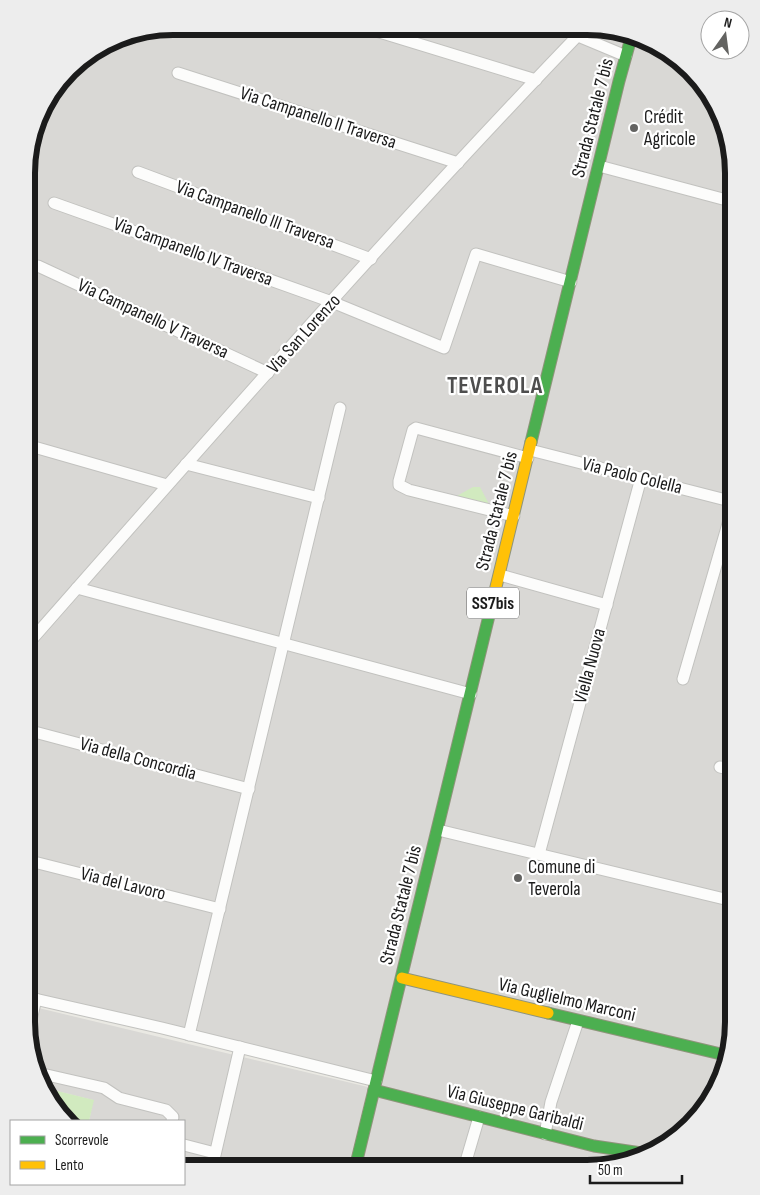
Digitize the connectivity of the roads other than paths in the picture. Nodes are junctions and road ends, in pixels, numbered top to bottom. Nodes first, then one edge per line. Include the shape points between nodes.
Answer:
1 (389, 35) edge
2 (579, 35) edge
3 (588, 35) edge
4 (630, 42) edge
5 (626, 56) junction
6 (178, 73) dead end
7 (536, 80) junction
8 (458, 163) junction
9 (599, 166) junction
10 (138, 172) dead end
11 (725, 200) edge
12 (54, 202) dead end
13 (371, 259) junction
14 (38, 266) dead end
15 (571, 282) junction
16 (332, 302) junction
17 (268, 373) junction
18 (340, 408) dead end
19 (35, 447) edge
20 (529, 454) junction
21 (186, 464) junction
22 (641, 478) junction
23 (168, 485) junction
24 (319, 498) junction
25 (725, 500) edge
26 (514, 516) junction
27 (725, 533) edge
28 (500, 575) junction
29 (77, 588) junction
30 (607, 605) junction
31 (35, 636) edge
32 (284, 644) junction
33 (683, 679) dead end
34 (471, 694) junction
35 (35, 732) edge
36 (720, 767) dead end
37 (725, 768) edge
38 (249, 789) junction
39 (438, 830) junction
40 (539, 854) junction
41 (35, 862) edge
42 (725, 899) edge
43 (220, 909) junction
44 (402, 978) junction
45 (35, 999) edge
46 (578, 1021) junction
47 (189, 1034) junction
48 (240, 1047) junction
49 (721, 1054) edge
50 (46, 1075) dead end
51 (375, 1086) junction
52 (479, 1117) junction
53 (172, 1120) edge
54 (545, 1134) junction
55 (185, 1146) edge
56 (215, 1153) junction
57 (623, 1155) edge
58 (214, 1160) edge
59 (357, 1160) edge
60 (466, 1160) edge

1 - 7 street
2 - 7 street, Via San Lorenzo
3 - 5 street
4 - 5 main road, Strada Statale 7 bis / SS7bis
5 - 9 main road, Strada Statale 7 bis / SS7bis
6 - 8 street, Via Campanello II Traversa
7 - 8 street, Via San Lorenzo
8 - 13 street, Via San Lorenzo
9 - 11 street
9 - 15 main road, Strada Statale 7 bis / SS7bis
10 - 13 street, Via Campanello III Traversa
12 - 16 street, Via Campanello IV Traversa
13 - 16 street, Via San Lorenzo
14 - 17 street, Via Campanello V Traversa
15 - 16 street, Via Campanello IV Traversa via 476,254 444,348
15 - 20 main road, Strada Statale 7 bis / SS7bis
16 - 17 street, Via San Lorenzo
17 - 21 street, Via San Lorenzo
18 - 24 street
19 - 23 street
20 - 22 street, Via Paolo Colella
20 - 26 main road, Strada Statale 7 bis / SS7bis
20 - 26 street, Via Paolo Colella via 416,428 399,480 399,485 409,490
21 - 23 street, Via San Lorenzo
21 - 24 street
22 - 25 street, Via Paolo Colella
22 - 30 street, Viella Nuova
23 - 29 street, Via San Lorenzo
24 - 32 street
26 - 28 main road, Strada Statale 7 bis / SS7bis
27 - 33 street
28 - 30 street
28 - 34 main road, Strada Statale 7 bis / SS7bis
29 - 31 street, Via San Lorenzo
29 - 32 street
30 - 40 street, Viella Nuova
32 - 34 street
32 - 38 street
34 - 39 main road, Strada Statale 7 bis / SS7bis
35 - 38 street, Via della Concordia
36 - 37 street
38 - 43 street
39 - 40 street
39 - 44 main road, Strada Statale 7 bis / SS7bis
40 - 42 street
41 - 43 street, Via del Lavoro
43 - 47 street
44 - 46 main road, Via Guglielmo Marconi
44 - 51 main road, Strada Statale 7 bis / SS7bis
45 - 47 street
46 - 49 main road, Via Guglielmo Marconi
46 - 54 street via 551,1102
47 - 48 street
48 - 51 street
48 - 56 street
50 - 53 street via 104,1088 119,1098 166,1110
51 - 52 main road, Via Giuseppe Garibaldi
51 - 59 main road, Strada Statale 7 bis / SS7bis
52 - 54 main road, Via Giuseppe Garibaldi
52 - 60 street
54 - 57 main road, Via Giuseppe Garibaldi
55 - 56 street
56 - 58 street

